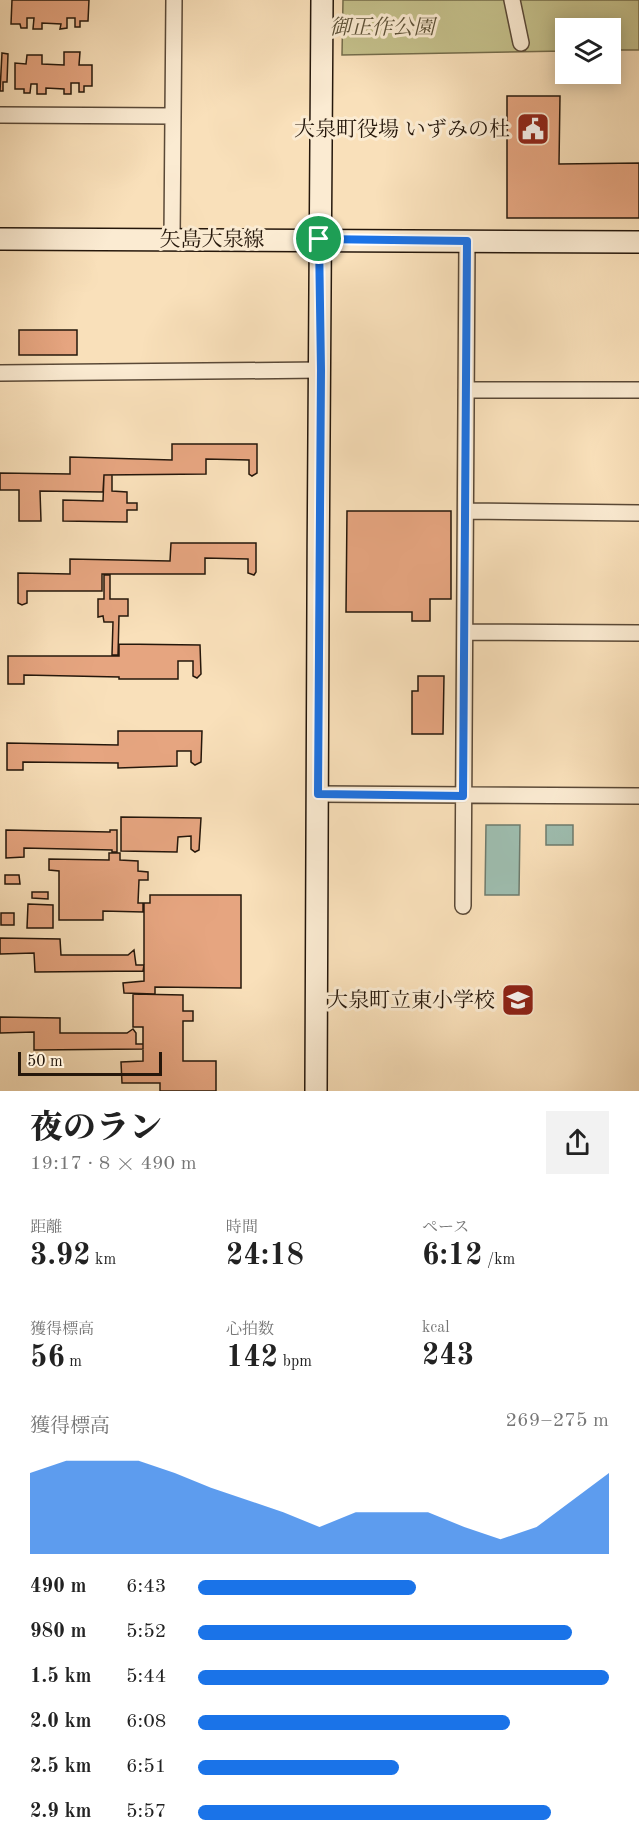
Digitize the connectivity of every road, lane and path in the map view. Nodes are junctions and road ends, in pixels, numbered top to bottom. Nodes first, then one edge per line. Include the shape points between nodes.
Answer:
1 (174, 0) edge
2 (322, 0) edge
3 (513, 0) edge
4 (521, 43) dead end
5 (0, 115) edge
6 (173, 116) junction
7 (0, 238) edge
8 (172, 238) junction
9 (319, 239) junction
10 (467, 241) junction
11 (639, 242) edge
12 (321, 370) junction
13 (0, 373) edge
14 (466, 390) junction
15 (639, 390) edge
16 (466, 511) junction
17 (639, 513) edge
18 (465, 632) junction
19 (639, 633) edge
20 (318, 794) junction
21 (463, 796) junction
22 (639, 796) edge
23 (463, 906) dead end
24 (316, 1091) edge

1 - 6 street
2 - 9 street
3 - 4 street
5 - 6 street
6 - 8 street
7 - 8 street, 矢島大泉線
8 - 9 street, 矢島大泉線
9 - 10 street, 矢島大泉線
9 - 12 street
10 - 11 street, 矢島大泉線
10 - 14 street
12 - 13 street
12 - 20 street
14 - 15 street
14 - 16 street
16 - 17 street
16 - 18 street
18 - 19 street
18 - 21 street
20 - 21 street
20 - 24 street
21 - 22 street
21 - 23 street

